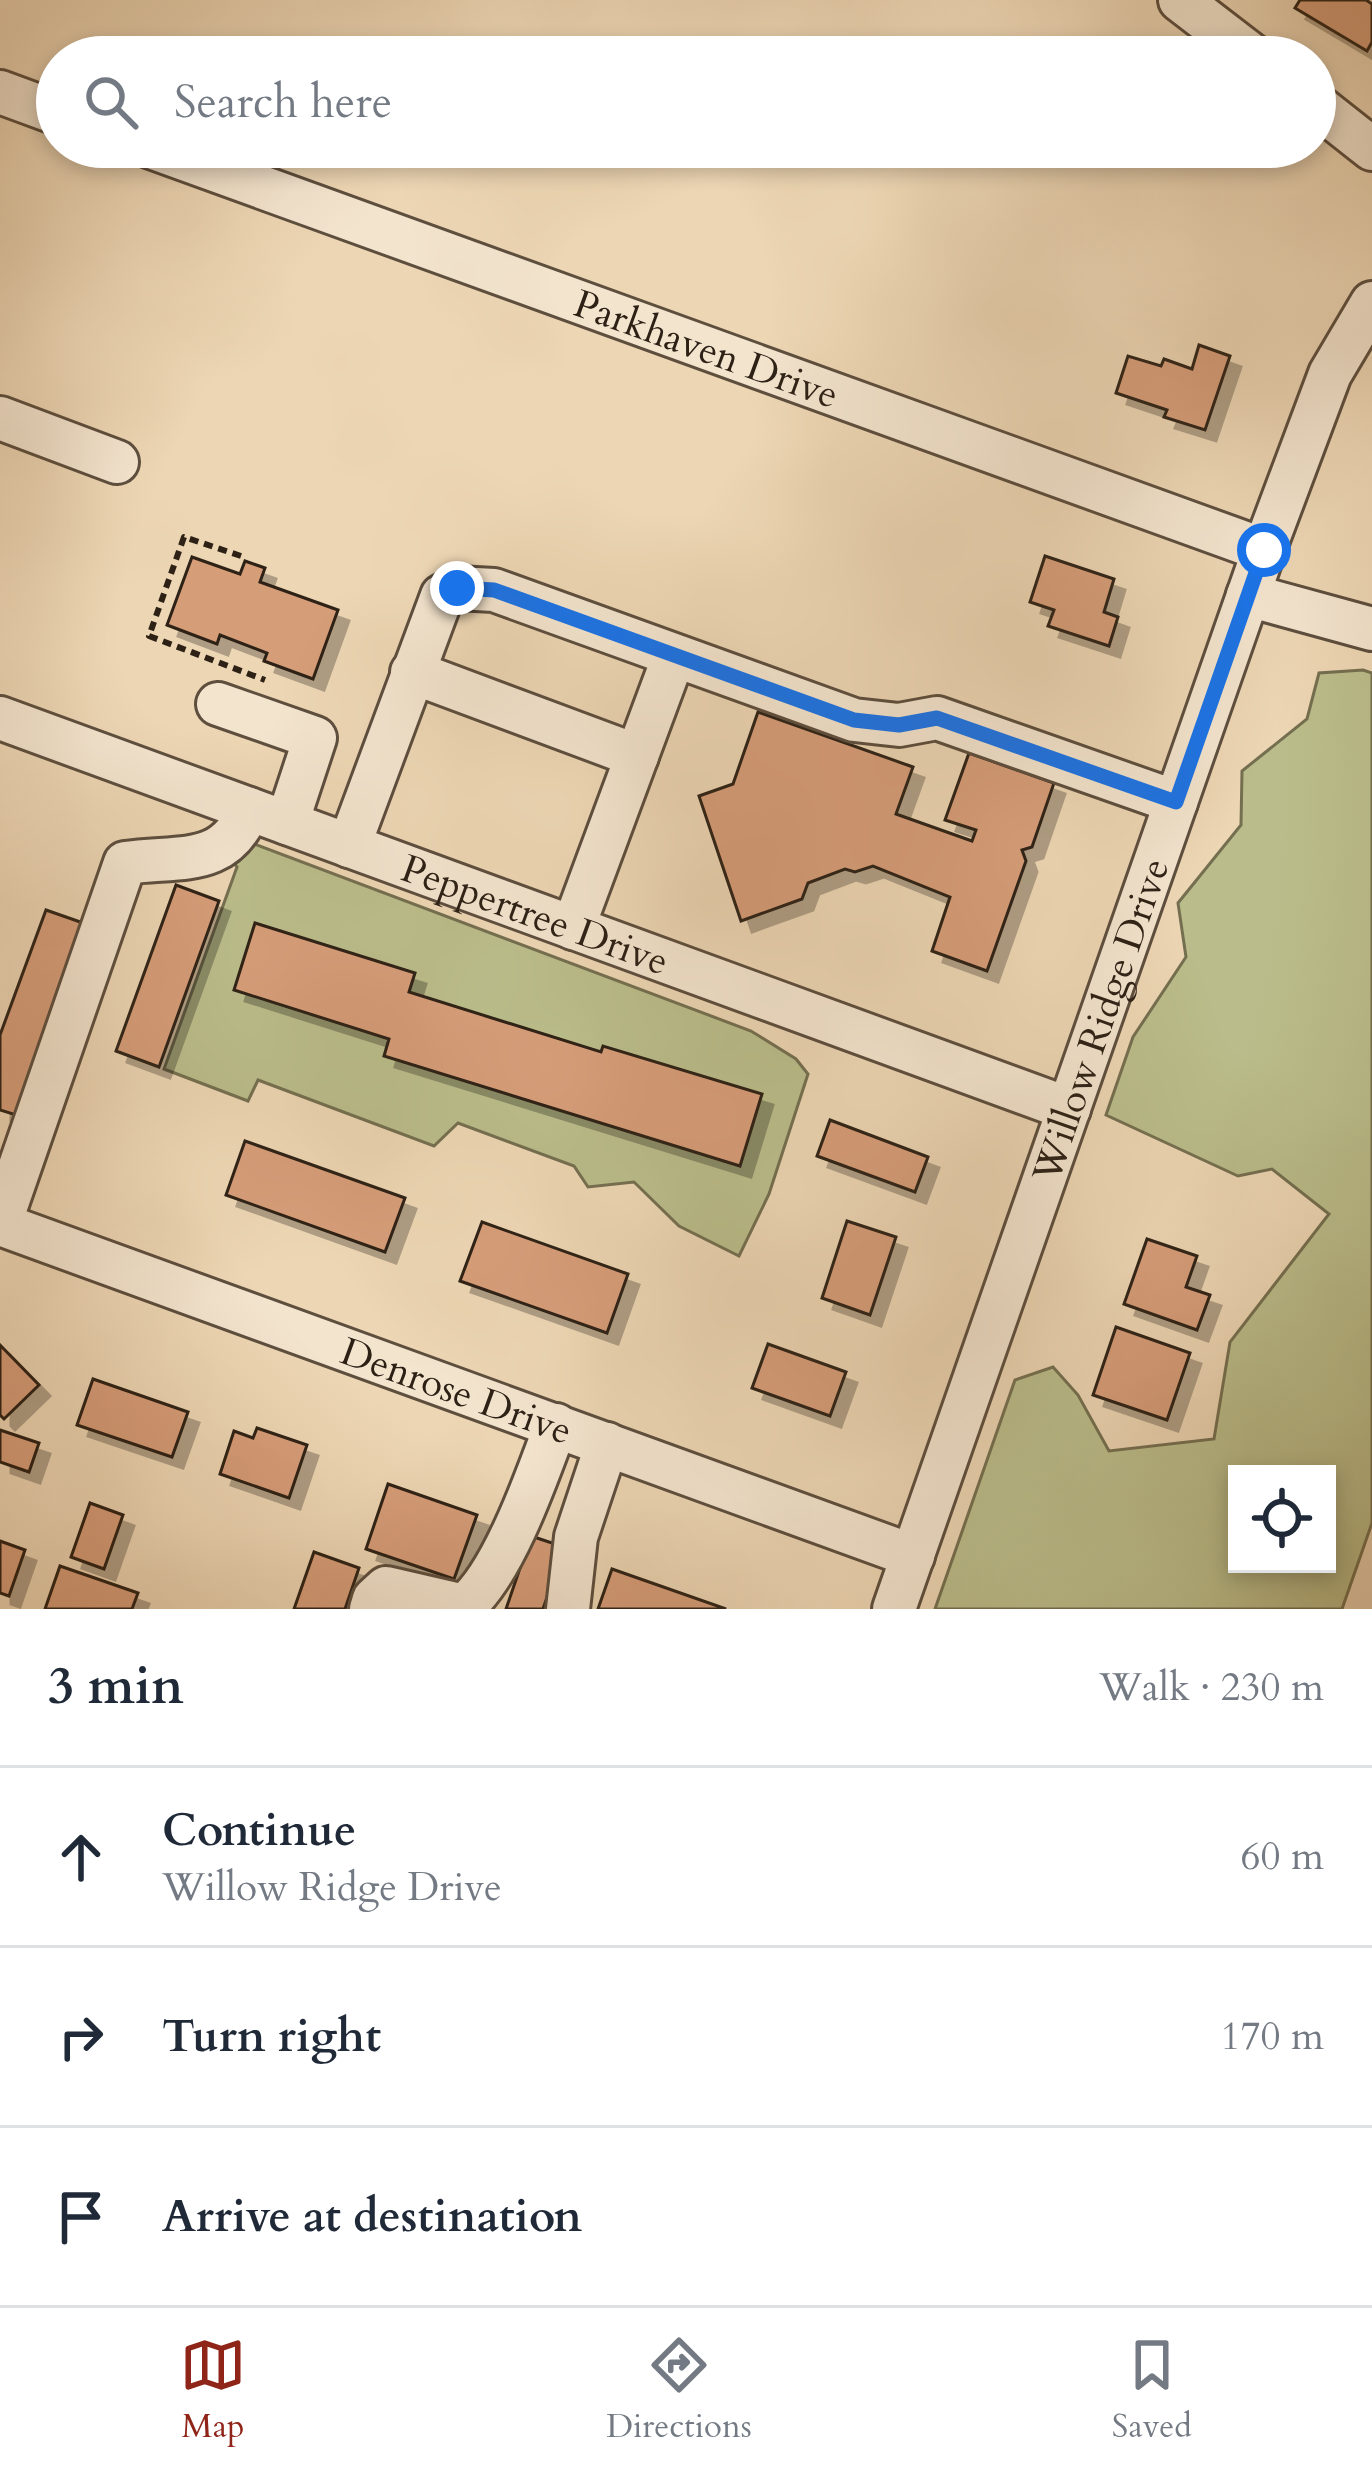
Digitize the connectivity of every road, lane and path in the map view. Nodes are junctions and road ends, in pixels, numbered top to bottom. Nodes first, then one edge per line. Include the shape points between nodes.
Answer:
1 (1195, 5) edge
2 (1230, 36) edge
3 (0, 92) edge
4 (36, 105) edge
5 (1336, 121) edge
6 (1372, 149) edge
7 (209, 168) edge
8 (1372, 303) edge
9 (2, 426) edge
10 (117, 462) dead end
11 (1264, 550) junction
12 (241, 556) dead end
13 (1248, 596) junction
14 (1372, 629) edge
15 (674, 656) junction
16 (412, 672) junction
17 (283, 686) dead end
18 (218, 704) dead end
19 (0, 718) edge
20 (637, 756) junction
21 (1176, 802) junction
22 (268, 816) junction
23 (349, 846) junction
24 (574, 928) junction
25 (1069, 1109) junction
26 (0, 1224) edge
27 (556, 1425) junction
28 (607, 1444) junction
29 (530, 1488) junction
30 (585, 1505) junction
31 (913, 1556) junction
32 (370, 1609) edge
33 (568, 1609) edge
34 (894, 1609) edge

1 - 2 street
3 - 4 street
5 - 6 street
7 - 11 street, Parkhaven Drive
8 - 11 street, Willow Ridge Drive via 1330,374
9 - 10 street
11 - 13 street, Willow Ridge Drive
12 - 17 path via 184,537 149,636
13 - 14 street
13 - 21 street, Willow Ridge Drive
15 - 16 street via 494,590 457,588 442,596
15 - 20 street
15 - 21 street via 854,720 899,725 937,718
16 - 20 street
16 - 23 street
18 - 22 street via 315,738
19 - 22 street, Peppertree Drive
20 - 24 street
21 - 25 street, Willow Ridge Drive
22 - 23 street, Peppertree Drive
22 - 26 street via 217,853 125,863
23 - 24 street, Peppertree Drive
24 - 25 street, Peppertree Drive
25 - 31 street, Willow Ridge Drive
26 - 27 street, Denrose Drive
27 - 28 street, Denrose Drive
27 - 29 street
28 - 30 street
28 - 31 street, Denrose Drive
29 - 30 street via 555,1508
29 - 32 street via 481,1593 464,1606 386,1588
30 - 33 street
31 - 34 street, Willow Ridge Drive

